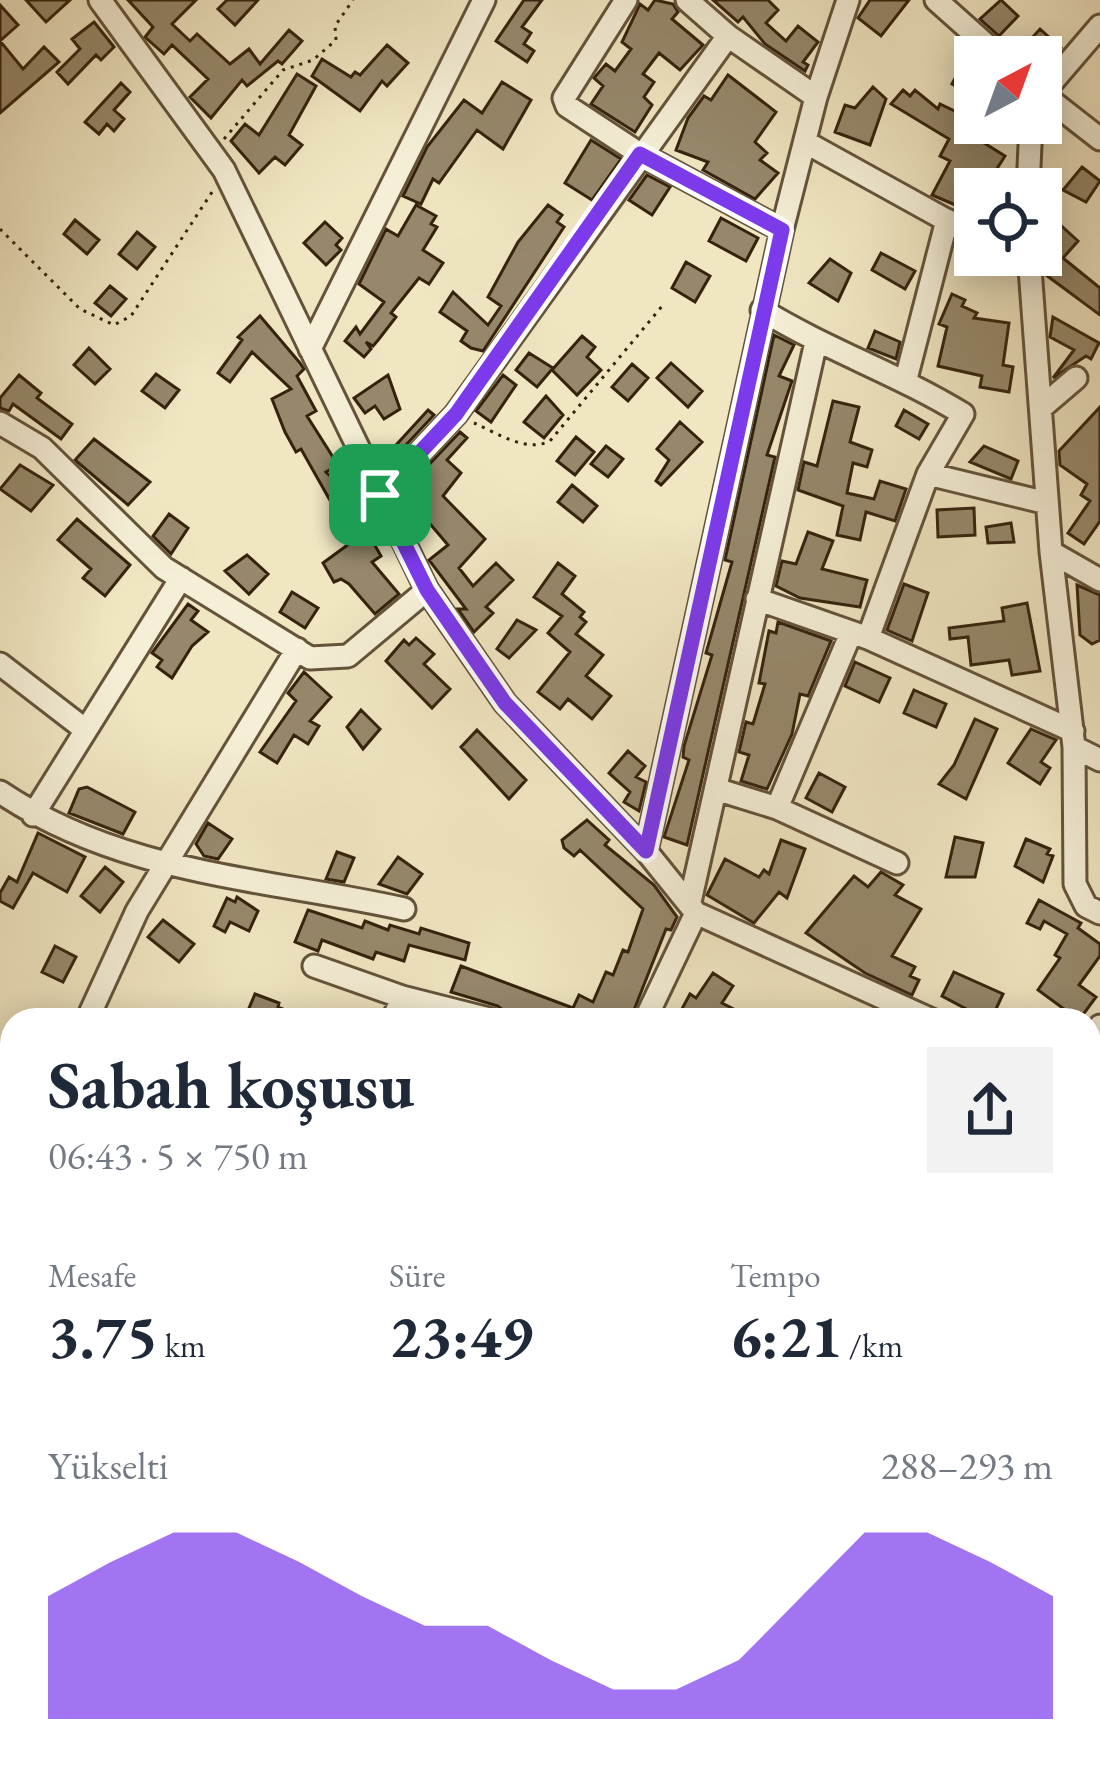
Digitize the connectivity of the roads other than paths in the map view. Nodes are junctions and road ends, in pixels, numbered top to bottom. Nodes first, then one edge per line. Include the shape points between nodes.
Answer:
1 (100, 0) edge
2 (484, 0) edge
3 (626, 0) edge
4 (687, 0) edge
5 (848, 0) edge
6 (936, 0) edge
7 (1100, 26) edge
8 (728, 36) junction
9 (976, 36) edge
10 (1062, 70) edge
11 (816, 97) junction
12 (1062, 110) edge
13 (1100, 139) edge
14 (807, 142) junction
15 (640, 154) junction
16 (947, 220) junction
17 (954, 224) edge
18 (782, 230) junction
19 (1025, 276) edge
20 (762, 310) junction
21 (816, 342) junction
22 (310, 350) junction
23 (1076, 378) dead end
24 (906, 379) junction
25 (1041, 408) junction
26 (4, 432) edge
27 (928, 473) junction
28 (380, 495) junction
29 (1047, 503) junction
30 (1051, 553) junction
31 (181, 578) junction
32 (1100, 580) edge
33 (427, 590) junction
34 (757, 599) junction
35 (860, 636) junction
36 (297, 649) junction
37 (0, 664) edge
38 (83, 728) junction
39 (1074, 739) junction
40 (1100, 760) edge
41 (719, 790) junction
42 (0, 793) edge
43 (777, 808) junction
44 (33, 814) junction
45 (646, 851) junction
46 (897, 863) dead end
47 (164, 866) junction
48 (693, 907) junction
49 (404, 909) dead end
50 (1100, 913) edge
51 (314, 966) dead end
52 (403, 997) junction
53 (93, 1008) edge
54 (398, 1008) edge
55 (446, 1008) edge
56 (650, 1008) edge
57 (907, 1008) edge

1 - 22 street via 218,163
2 - 22 street
3 - 15 street via 564,98
4 - 8 street
5 - 11 street
6 - 9 street
7 - 10 street
8 - 11 street
8 - 15 street
11 - 14 street
12 - 13 street
14 - 16 street
14 - 18 street
15 - 18 street
15 - 28 street via 456,414
16 - 17 street
16 - 24 street
18 - 20 street
19 - 25 street
20 - 21 street
20 - 45 street
21 - 24 street
21 - 34 street
22 - 28 street
23 - 25 street
24 - 27 street via 963,414
25 - 29 street
26 - 31 street via 42,448
27 - 29 street
27 - 35 street
28 - 33 street
29 - 30 street
30 - 32 street
30 - 39 street
31 - 36 street
31 - 38 street
33 - 36 street via 348,656 310,658
33 - 45 street via 505,703
34 - 35 street
34 - 41 street
35 - 39 street
35 - 43 street
36 - 47 street
37 - 38 street
38 - 44 street
39 - 40 street
39 - 50 street via 1075,884 1086,906
41 - 43 street
41 - 48 street
42 - 44 street
43 - 46 street
44 - 47 street
45 - 48 street
47 - 49 street
47 - 53 street
48 - 56 street
48 - 57 street
51 - 52 street
52 - 54 street
52 - 55 street

